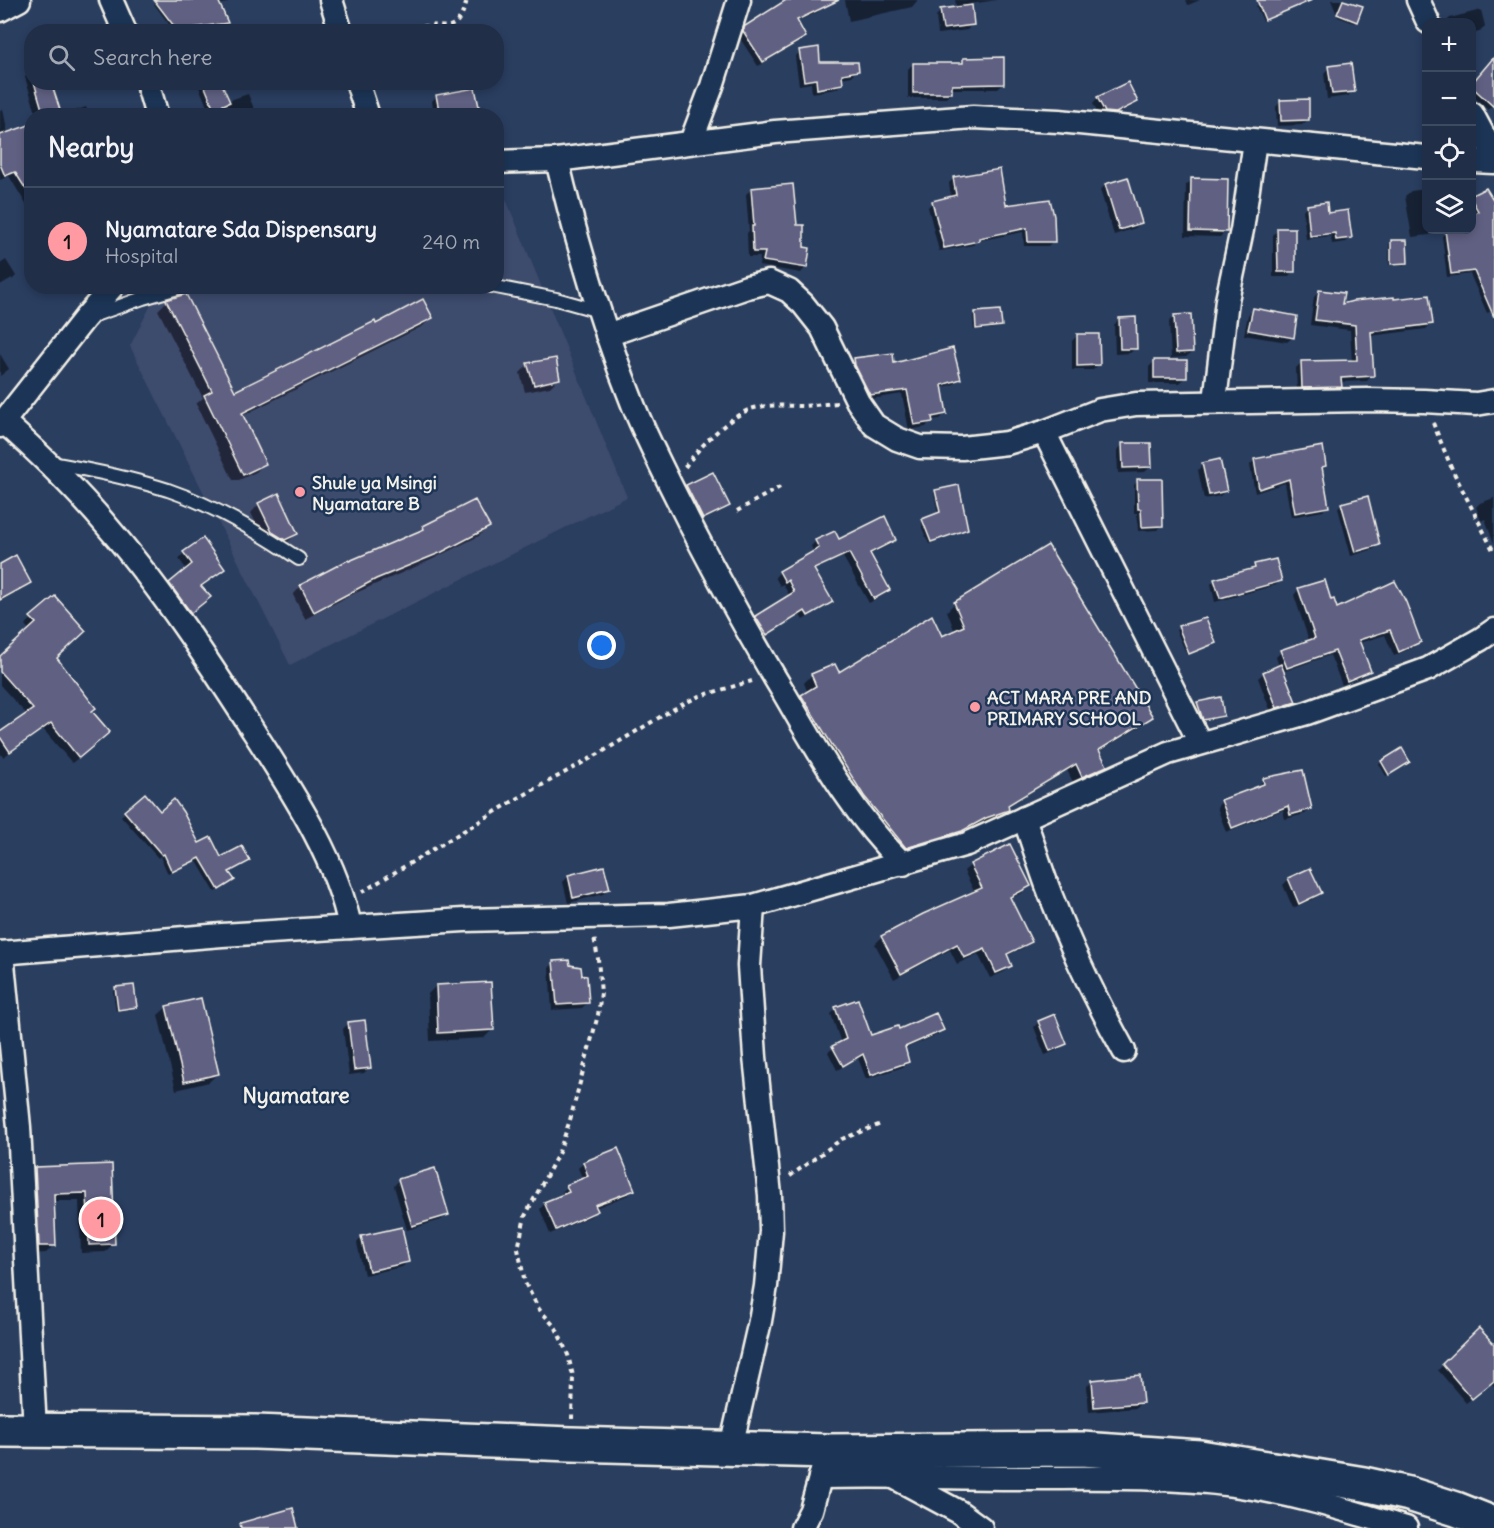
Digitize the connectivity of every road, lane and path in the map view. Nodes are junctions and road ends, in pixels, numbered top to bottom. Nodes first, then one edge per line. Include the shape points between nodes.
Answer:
1 (19, 0) edge
2 (111, 0) edge
3 (332, 0) edge
4 (467, 0) edge
5 (739, 0) edge
6 (1419, 0) edge
7 (0, 10) edge
8 (1426, 18) edge
9 (122, 24) edge
10 (338, 24) edge
11 (455, 24) edge
12 (149, 90) edge
13 (360, 90) edge
14 (155, 108) edge
15 (365, 108) edge
16 (1476, 121) edge
17 (1255, 141) junction
18 (691, 142) junction
19 (1494, 155) edge
20 (1422, 157) edge
21 (557, 160) junction
22 (1476, 161) edge
23 (504, 162) edge
24 (1494, 162) edge
25 (504, 289) edge
26 (106, 294) edge
27 (157, 294) edge
28 (599, 310) junction
29 (85, 318) junction
30 (607, 334) junction
31 (1215, 401) junction
32 (1424, 401) junction
33 (1494, 401) edge
34 (858, 402) junction
35 (2, 424) edge
36 (1044, 432) junction
37 (49, 463) junction
38 (780, 487) dead end
39 (676, 496) junction
40 (737, 511) dead end
41 (1494, 552) edge
42 (299, 559) dead end
43 (1494, 630) edge
44 (773, 676) junction
45 (1200, 743) junction
46 (1024, 818) junction
47 (903, 864) junction
48 (345, 902) junction
49 (753, 906) junction
50 (589, 918) junction
51 (350, 927) junction
52 (1, 953) edge
53 (1124, 1051) dead end
54 (881, 1124) dead end
55 (770, 1195) junction
56 (0, 1430) edge
57 (35, 1430) junction
58 (571, 1444) junction
59 (731, 1448) junction
60 (824, 1464) junction
61 (890, 1475) junction
62 (1494, 1524) edge
63 (1393, 1526) edge
64 (802, 1528) edge
65 (981, 1528) edge

1 - 7 street
2 - 9 street
3 - 10 street
4 - 11 path
5 - 18 street
6 - 8 street
12 - 14 street
13 - 15 street
16 - 19 street
17 - 18 street via 1059,121 973,117
17 - 20 street
17 - 31 street via 1227,300
18 - 21 street
21 - 23 street
21 - 28 street via 576,239
22 - 24 street
25 - 28 lane
26 - 29 street
27 - 29 lane
28 - 30 street
29 - 35 street
30 - 34 street via 769,282 789,291 822,328
30 - 39 street via 635,409
31 - 32 street
31 - 36 street via 1136,404 1100,410
32 - 33 street
32 - 41 path via 1452,469
34 - 36 street via 874,425 920,447 1007,443
34 - 39 path via 751,408 718,429 694,454 681,472
35 - 37 street
36 - 45 street
37 - 42 lane via 110,474 170,491 214,509
37 - 48 street via 113,532 171,608 309,820
38 - 40 path
39 - 44 street
43 - 45 street via 1428,669 1307,713
44 - 47 street via 844,794
44 - 48 path via 688,701
45 - 46 street via 1168,753
46 - 47 street via 967,844
46 - 53 street via 1075,956
47 - 49 street
48 - 51 street
49 - 50 street
49 - 55 street via 749,966 754,1057
50 - 51 street
50 - 58 path via 598,959 598,1015 570,1120 559,1152 525,1216 518,1249 525,1283 539,1309 556,1328 568,1355 573,1376
51 - 52 street
52 - 57 street via 19,1126
54 - 55 path via 842,1139 802,1166
55 - 59 street via 766,1286
56 - 57 main road
57 - 58 main road via 255,1432
58 - 59 main road
59 - 60 main road
60 - 61 street
60 - 62 main road via 1082,1449 1200,1457 1364,1484 1419,1497
60 - 64 street
61 - 63 street via 1183,1479 1301,1497
61 - 65 street

